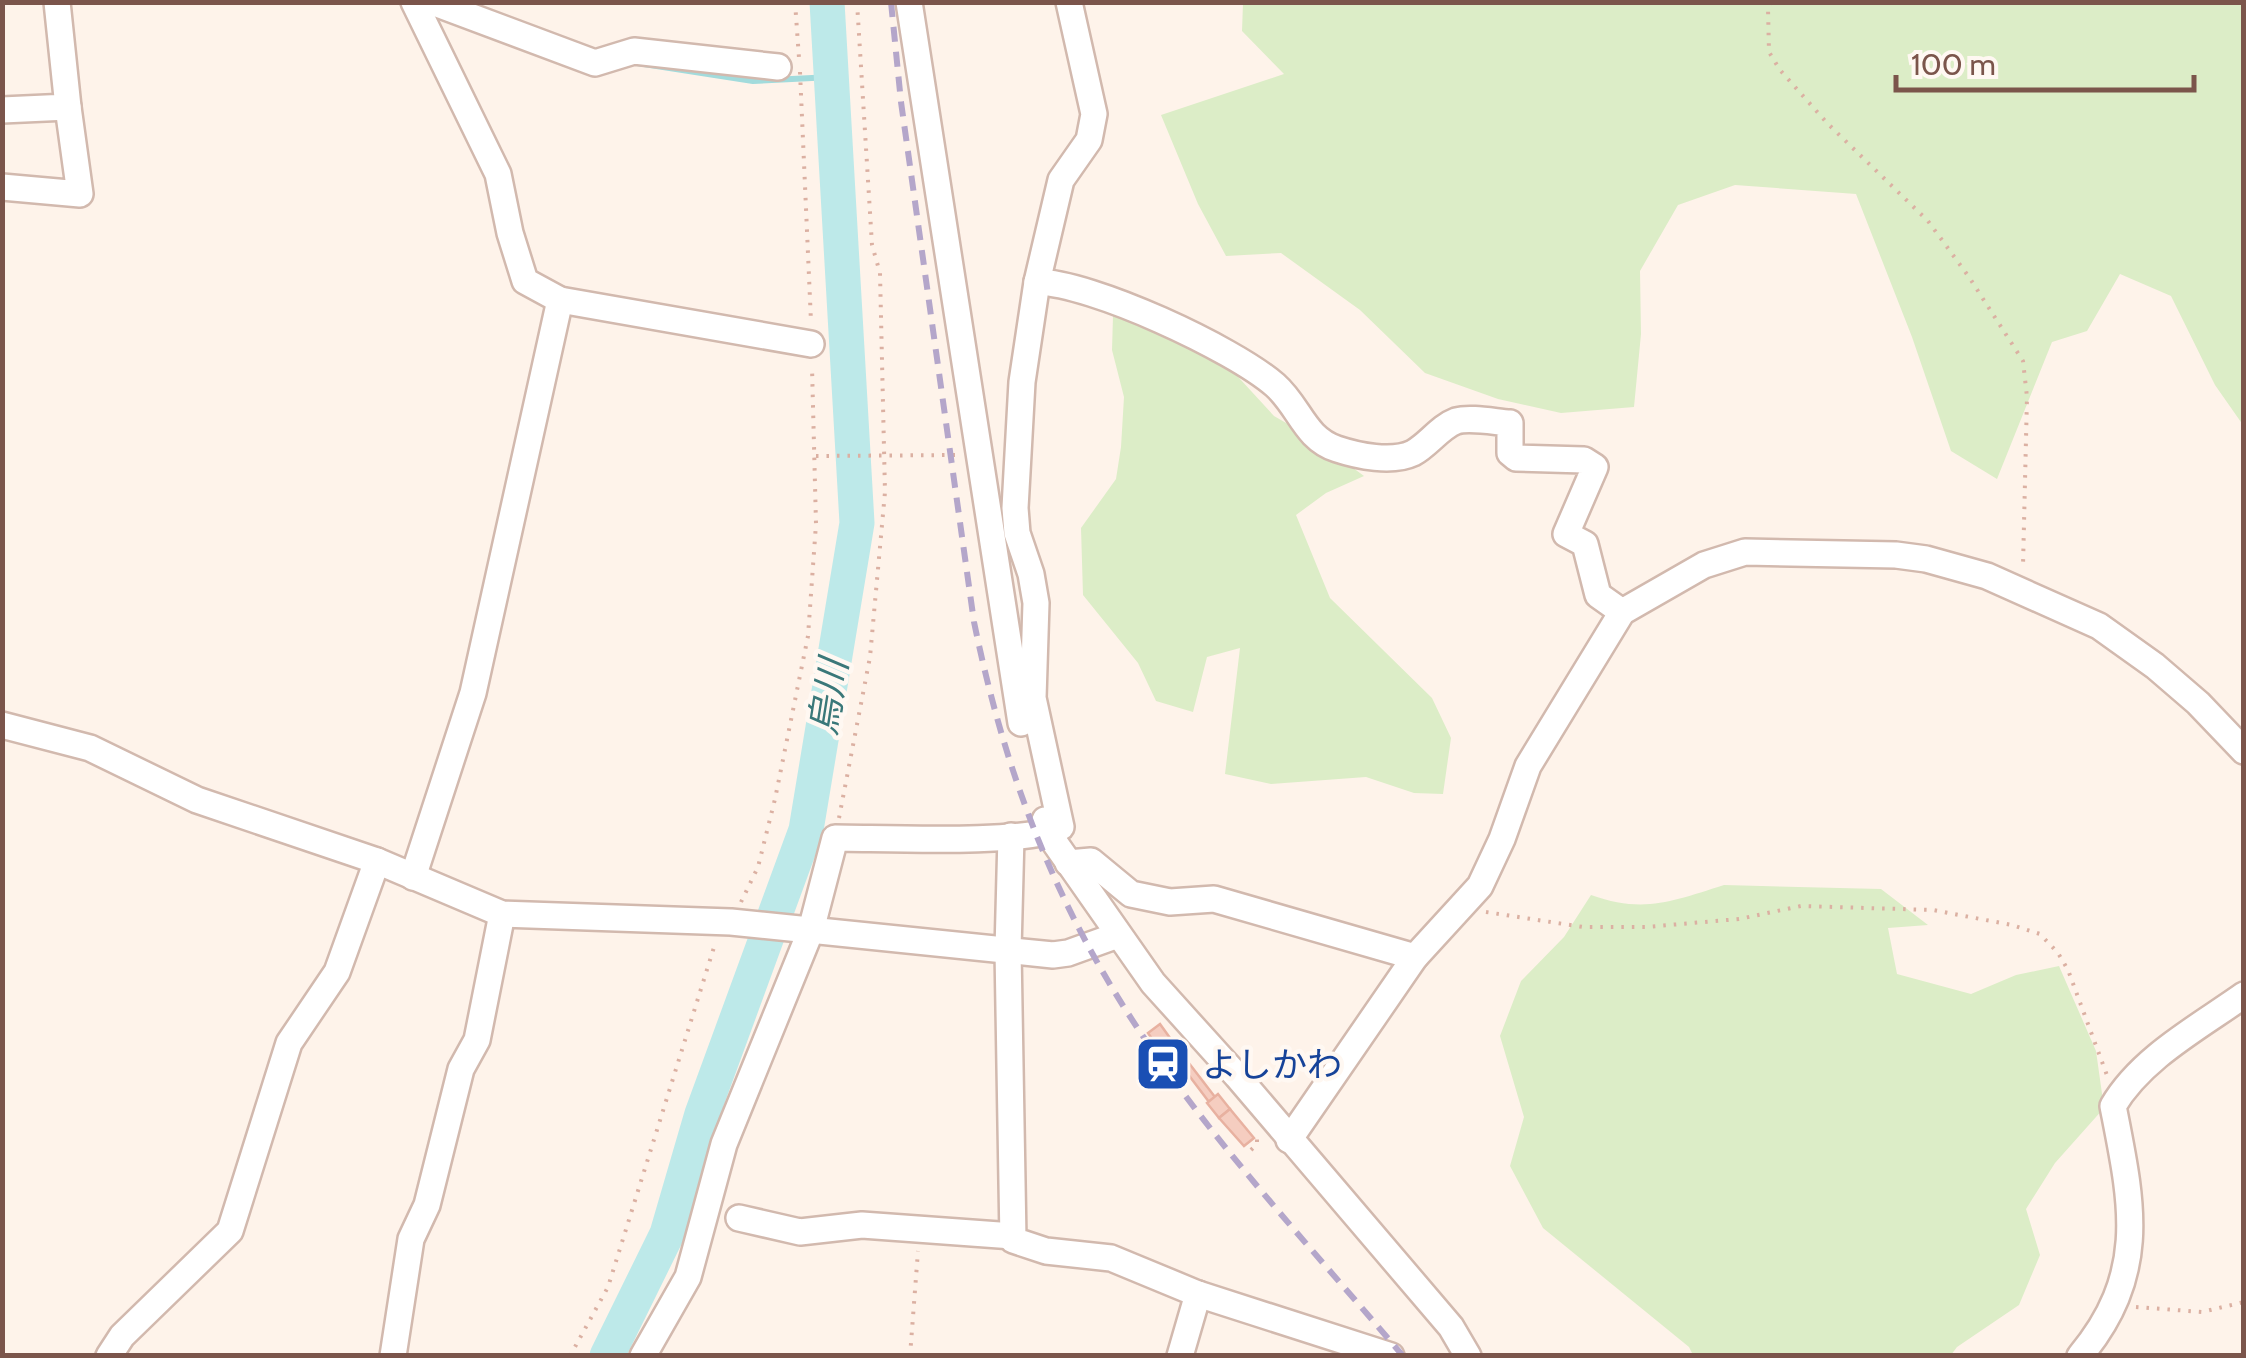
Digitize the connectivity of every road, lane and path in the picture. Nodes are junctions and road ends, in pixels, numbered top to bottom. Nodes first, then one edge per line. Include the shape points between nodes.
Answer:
1 (57, 2) edge
2 (414, 2) edge
3 (432, 2) edge
4 (795, 2) edge
5 (857, 2) edge
6 (909, 2) edge
7 (1069, 2) edge
8 (1771, 2) edge
9 (778, 67) dead end
10 (68, 107) junction
11 (2, 110) edge
12 (2, 187) edge
13 (1037, 282) junction
14 (560, 300) junction
15 (811, 344) junction
16 (980, 452) junction
17 (1019, 452) junction
18 (884, 456) junction
19 (2023, 591) junction
20 (1622, 612) junction
21 (2, 724) edge
22 (2244, 751) edge
23 (1048, 833) junction
24 (1011, 836) junction
25 (835, 838) junction
26 (377, 861) junction
27 (1068, 863) junction
28 (413, 877) junction
29 (1461, 908) junction
30 (502, 914) junction
31 (807, 929) junction
32 (1118, 935) junction
33 (1008, 950) junction
34 (1415, 958) junction
35 (2244, 995) edge
36 (2113, 1106) junction
37 (1289, 1140) junction
38 (739, 1218) dead end
39 (920, 1231) junction
40 (1013, 1236) junction
41 (1198, 1294) junction
42 (2244, 1302) edge
43 (2112, 1306) junction
44 (109, 1356) edge
45 (393, 1356) edge
46 (644, 1356) edge
47 (910, 1356) edge
48 (1180, 1356) edge
49 (1391, 1356) edge
50 (1468, 1356) edge
51 (2080, 1356) edge

1 - 10 street
2 - 14 street via 498,174 525,281
3 - 9 street via 594,63 634,51
4 - 15 path
5 - 18 path via 872,246 880,273
6 - 16 street
7 - 13 street via 1094,114 1089,140 1062,180
8 - 19 path via 1769,52 1780,70 1928,221 2023,362
10 - 11 street
10 - 12 street via 80,194
13 - 17 street
13 - 20 street via 1057,282 1166,322 1224,352 1274,385 1314,439 1336,449 1370,457 1410,454 1457,421 1510,423 1510,454 1516,458 1584,460 1595,467 1566,534 1585,544 1598,596
14 - 15 street
14 - 28 street via 473,692
15 - 18 path via 816,456
16 - 17 street
16 - 18 path
16 - 23 street via 1021,722
17 - 23 street via 1014,508 1036,604 1033,698 1061,826
18 - 25 path via 870,657
19 - 20 street via 1926,559 1745,552 1704,565
19 - 22 street via 2099,626 2155,666
20 - 29 street via 1528,766 1495,855
21 - 26 street via 90,748 198,800
23 - 24 street
23 - 27 street
24 - 25 street
24 - 33 street
25 - 31 street
26 - 28 street
26 - 44 street via 337,972 289,1042 230,1230
27 - 32 street
27 - 34 street via 1091,861 1131,894 1170,902 1214,899
28 - 30 street
29 - 34 street
29 - 36 path via 1583,927 1706,923 1801,906 1934,910 2012,925 2040,934 2058,953 2110,1082
30 - 31 street
30 - 45 street via 477,1040 460,1069 427,1205 411,1238
31 - 33 street
31 - 46 street via 724,1144 688,1277
32 - 33 street via 1068,953
32 - 37 street
33 - 40 street
34 - 37 street
35 - 36 street via 2158,1057
36 - 43 street via 2129,1188 2129,1259
37 - 50 street via 1451,1326
38 - 39 street via 800,1232 862,1225
39 - 40 street
39 - 47 path
40 - 41 street via 1046,1252 1111,1258
41 - 48 street
41 - 49 street
42 - 43 path via 2202,1312
43 - 51 street

